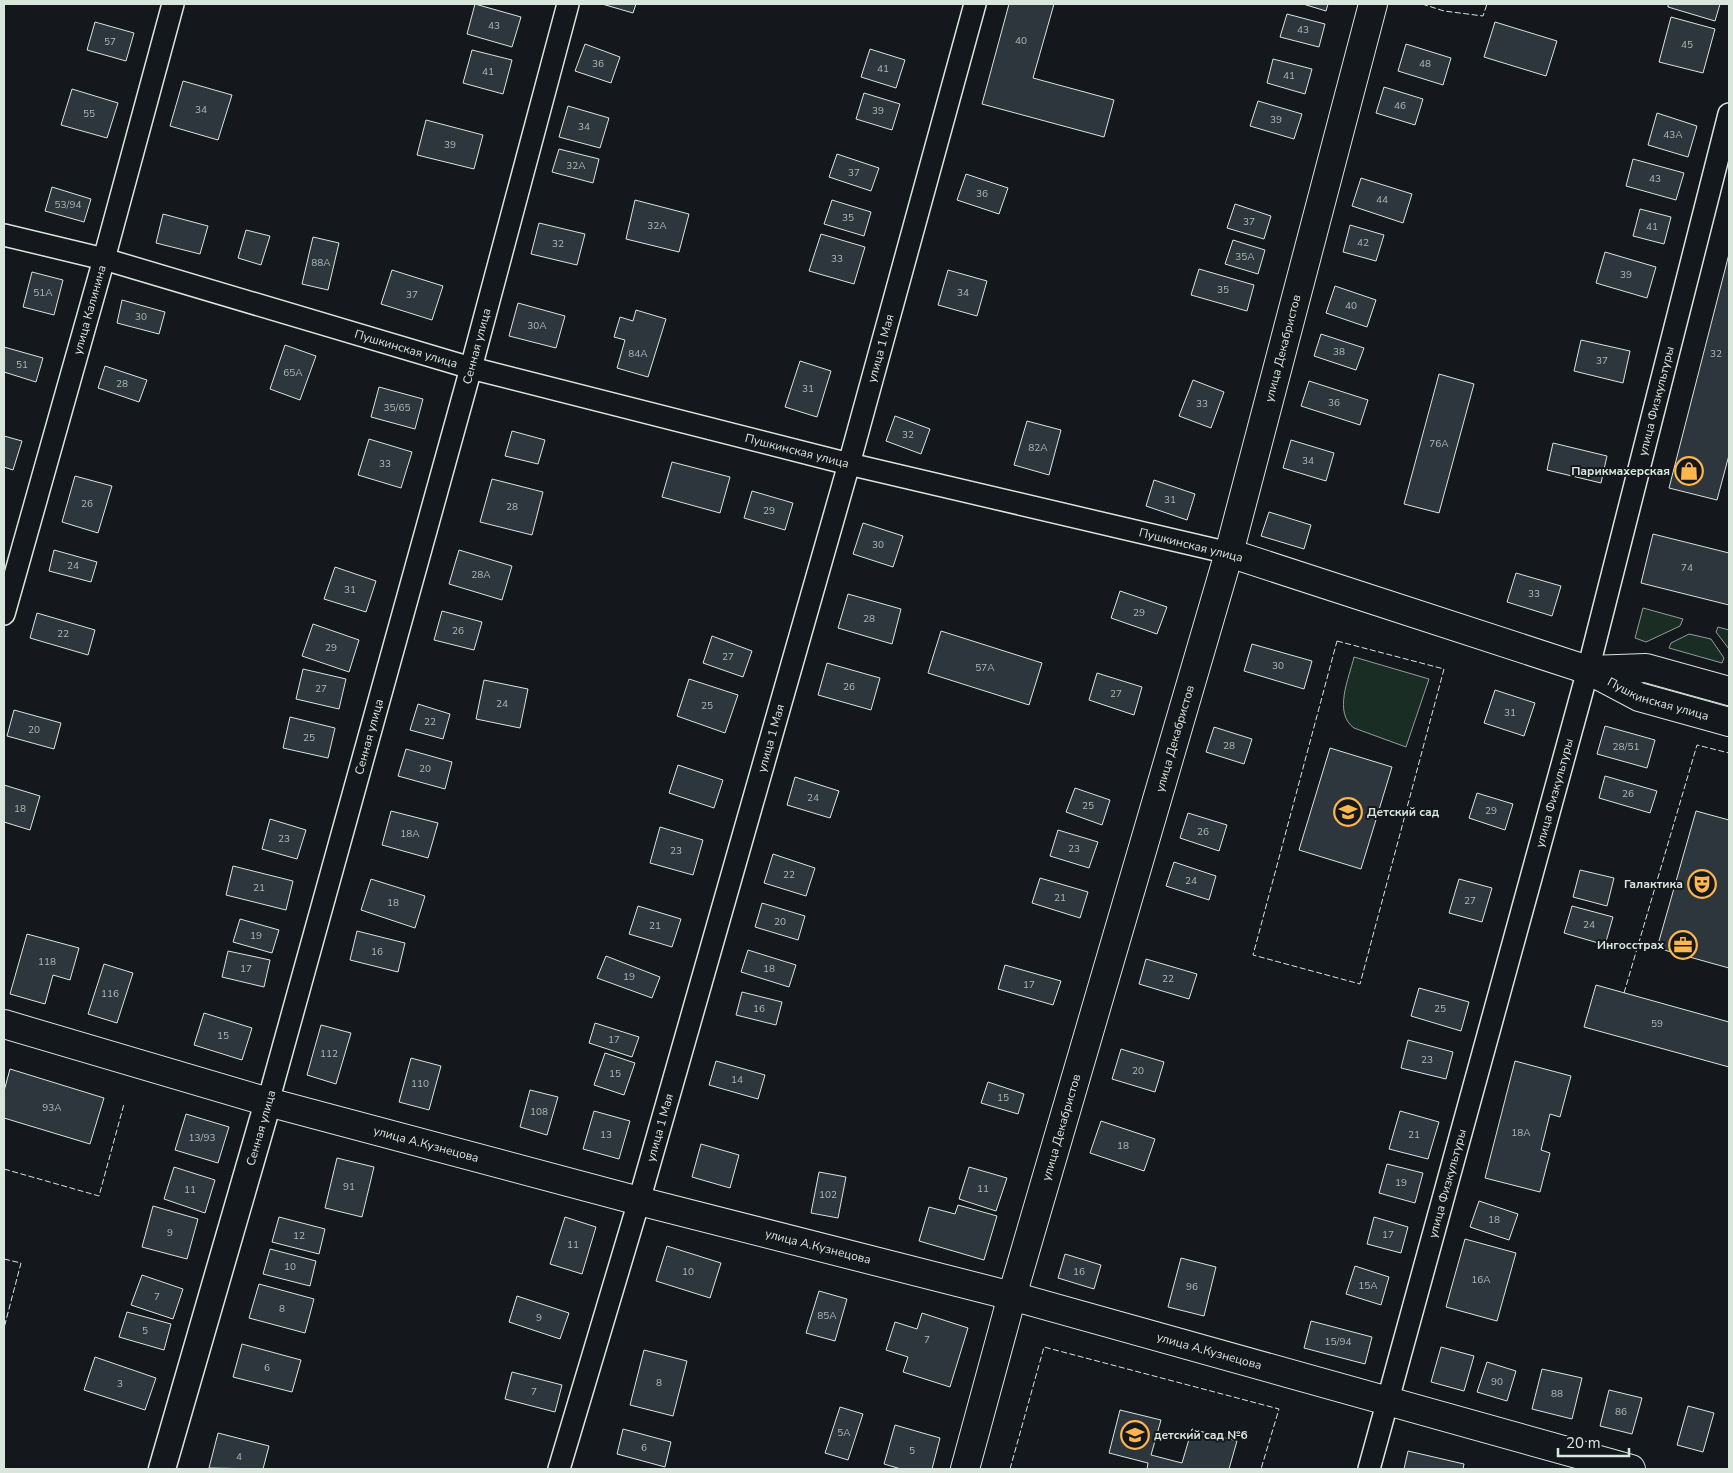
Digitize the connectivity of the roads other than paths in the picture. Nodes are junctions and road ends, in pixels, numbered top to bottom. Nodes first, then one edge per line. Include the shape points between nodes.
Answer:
1 (173, 4) edge
2 (568, 4) edge
3 (975, 4) edge
4 (1373, 4) edge
5 (1729, 114) edge
6 (4, 235) edge
7 (104, 260) junction
8 (471, 368) junction
9 (849, 464) junction
10 (1230, 554) junction
11 (4, 614) edge
12 (1588, 670) junction
13 (1729, 690) edge
14 (1729, 722) edge
15 (4, 1024) edge
16 (268, 1102) junction
17 (639, 1201) junction
18 (1012, 1296) junction
19 (1387, 1401) junction
20 (162, 1469) edge
21 (558, 1469) edge
22 (965, 1469) edge
23 (1369, 1469) edge
24 (1631, 1469) edge

1 - 7 street, улица Калинина
2 - 8 street, Сенная улица
3 - 9 street, улица 1 Мая
4 - 10 main road, улица Декабристов
5 - 12 street, улица Физкультуры
6 - 7 street, Пушкинская улица
7 - 8 street, Пушкинская улица
7 - 11 street, улица Калинина
8 - 9 street, Пушкинская улица
8 - 16 street, Сенная улица
9 - 10 street, Пушкинская улица
9 - 17 street, улица 1 Мая
10 - 12 main road, Пушкинская улица
10 - 18 main road, улица Декабристов
12 - 13 main road, Пушкинская улица via 1646,668
12 - 14 main road, Пушкинская улица via 1639,697
12 - 19 street, улица Физкультуры
15 - 16 main road, улица А.Кузнецова
16 - 17 main road, улица А.Кузнецова
16 - 20 street, Сенная улица
17 - 18 main road, улица А.Кузнецова
17 - 21 street, улица 1 Мая
18 - 19 main road, улица А.Кузнецова
18 - 22 main road, улица Декабристов
19 - 23 street, улица Физкультуры
19 - 24 main road, улица А.Кузнецова

